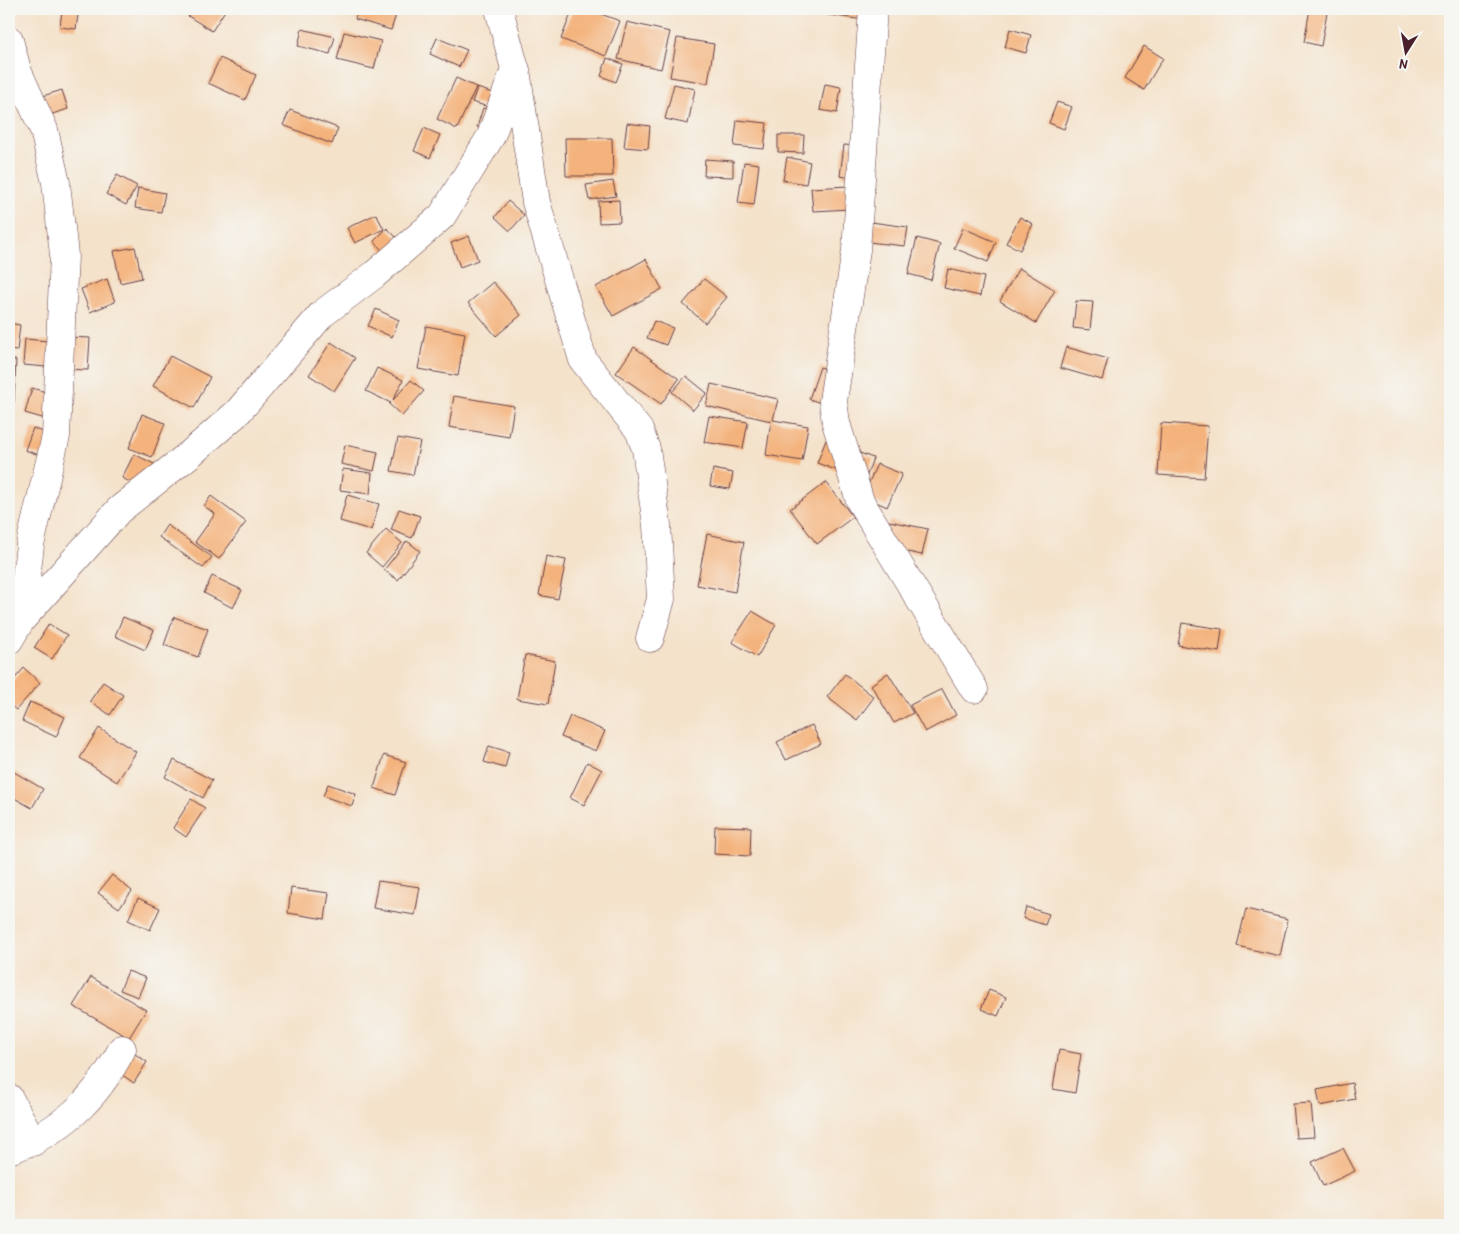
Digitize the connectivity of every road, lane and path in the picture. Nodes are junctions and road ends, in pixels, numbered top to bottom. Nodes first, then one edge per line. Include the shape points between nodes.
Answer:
1 (499, 9) edge
2 (873, 9) edge
3 (9, 40) edge
4 (515, 68) junction
5 (13, 72) edge
6 (15, 630) edge
7 (650, 638) dead end
8 (974, 689) dead end
9 (122, 1049) dead end
10 (9, 1098) edge
11 (21, 1146) edge

1 - 4 street
2 - 8 street via 856,250 833,401 836,423 860,501
3 - 5 street
4 - 6 street via 491,136 442,216 374,275 322,314 237,413 119,510
4 - 7 street via 536,202 582,360 639,430 646,449 661,599
5 - 6 street via 44,130 56,183 64,255 56,436 30,545
9 - 11 street via 108,1076 72,1116
10 - 11 street

